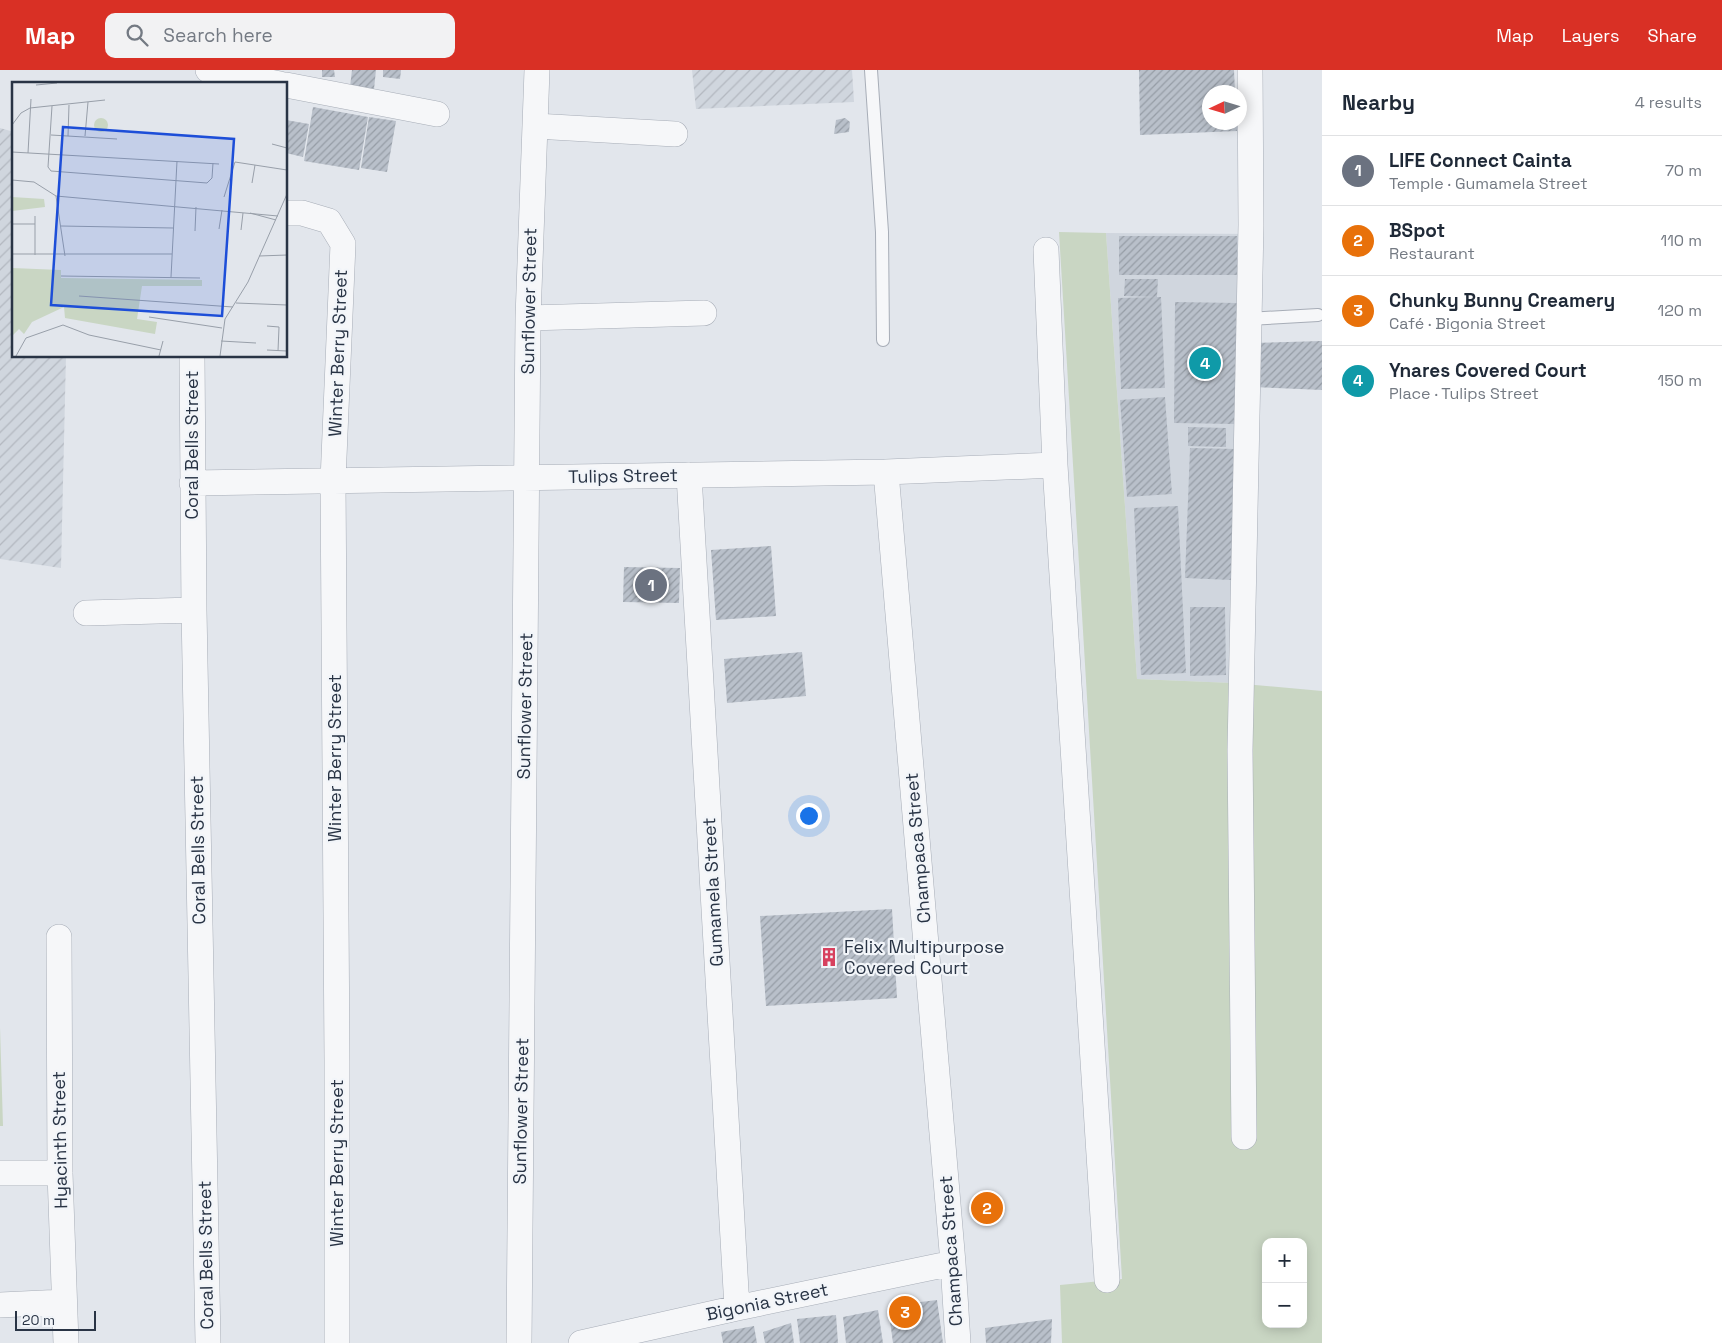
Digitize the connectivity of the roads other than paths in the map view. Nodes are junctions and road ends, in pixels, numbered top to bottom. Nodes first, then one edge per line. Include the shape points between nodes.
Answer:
1 (208, 70) edge
2 (537, 70) edge
3 (871, 70) edge
4 (1250, 70) edge
5 (270, 82) edge
6 (288, 85) edge
7 (437, 114) dead end
8 (535, 126) junction
9 (675, 134) dead end
10 (288, 213) edge
11 (1046, 250) dead end
12 (704, 313) dead end
13 (1318, 315) dead end
14 (528, 318) junction
15 (1248, 319) junction
16 (884, 340) dead end
17 (192, 358) edge
18 (1055, 465) junction
19 (886, 472) junction
20 (689, 475) junction
21 (527, 478) junction
22 (333, 481) junction
23 (192, 483) junction
24 (194, 610) junction
25 (86, 613) dead end
26 (59, 937) dead end
27 (1244, 1136) dead end
28 (0, 1173) edge
29 (60, 1173) junction
30 (954, 1263) junction
31 (1107, 1280) dead end
32 (64, 1302) junction
33 (0, 1305) edge
34 (737, 1308) junction
35 (66, 1343) edge
36 (208, 1343) edge
37 (337, 1343) edge
38 (519, 1343) edge
39 (581, 1343) edge
40 (958, 1343) edge

1 - 5 street
2 - 8 street, Sunflower Street
3 - 16 lane via 882,232
4 - 15 street
6 - 7 street
8 - 9 street
8 - 14 street, Sunflower Street
10 - 22 street, Winter Berry Street via 302,213 329,221 343,244
11 - 18 street
12 - 14 street
13 - 15 lane
14 - 21 street, Sunflower Street
15 - 27 street via 1240,750
17 - 23 street, Coral Bells Street
18 - 19 street, Tulips Street
18 - 31 street
19 - 20 street, Tulips Street
19 - 30 street, Champaca Street
20 - 21 street, Tulips Street
20 - 34 street, Gumamela Street
21 - 22 street, Tulips Street
21 - 38 street, Sunflower Street
22 - 23 street, Tulips Street
22 - 37 street, Winter Berry Street
23 - 24 street, Coral Bells Street
24 - 25 street
24 - 36 street, Coral Bells Street
26 - 29 street, Hyacinth Street
28 - 29 street
29 - 32 street, Hyacinth Street
30 - 34 street, Bigonia Street
30 - 40 street, Champaca Street
32 - 33 street
32 - 35 street, Hyacinth Street
34 - 39 street, Bigonia Street

